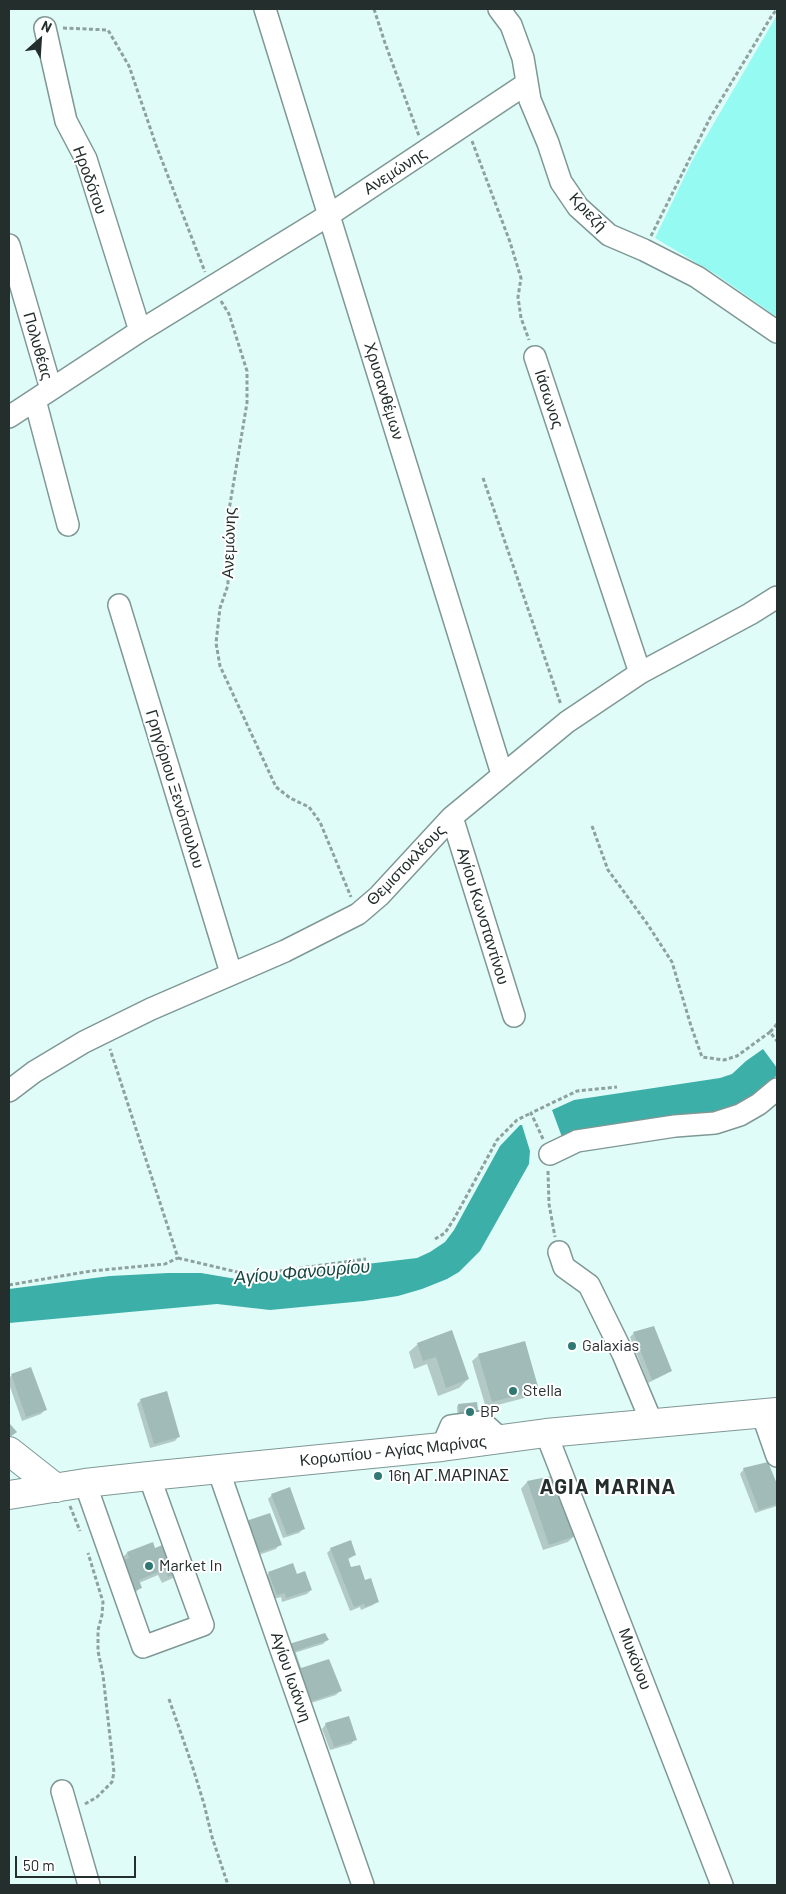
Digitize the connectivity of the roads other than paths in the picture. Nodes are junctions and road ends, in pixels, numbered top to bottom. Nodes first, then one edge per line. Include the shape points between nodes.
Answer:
1 (265, 9) edge
2 (499, 9) edge
3 (45, 28) road end
4 (526, 84) junction
5 (329, 215) junction
6 (9, 246) edge
7 (140, 331) junction
8 (777, 332) edge
9 (535, 357) road end
10 (43, 394) junction
11 (9, 417) edge
12 (68, 525) dead end
13 (777, 597) edge
14 (119, 605) dead end
15 (640, 672) junction
16 (502, 774) junction
17 (452, 817) junction
18 (231, 974) junction
19 (514, 1016) dead end
20 (777, 1089) edge
21 (9, 1091) edge
22 (550, 1154) road end
23 (559, 1252) road end
24 (770, 1412) edge
25 (652, 1423) junction
26 (546, 1433) junction
27 (9, 1451) edge
28 (777, 1456) edge
29 (218, 1469) junction
30 (149, 1476) junction
31 (69, 1486) junction
32 (9, 1495) edge
33 (62, 1791) dead end
34 (89, 1885) edge
35 (363, 1885) edge
36 (722, 1885) edge

1 - 5 street, Χρυσανθέμων
2 - 4 street, Κριεζή via 511,25 523,58
3 - 7 street, Ηροδότου via 66,121 86,159
4 - 5 street, Ανεμώνης
4 - 8 street, Κριεζή via 561,182 578,207 609,235 697,277
5 - 7 street, Ανεμώνης
5 - 16 street, Χρυσανθέμων
6 - 10 street, Πολυθέας
7 - 10 street, Ανεμώνης
9 - 15 street, Ιάσωνος
10 - 11 street, Ανεμώνης
10 - 12 street
13 - 15 street, Θεμιστοκλέους
14 - 18 street, Γρηγόριου Ξενόπουλου
15 - 16 street, Θεμιστοκλέους via 566,722
16 - 17 street, Θεμιστοκλέους
17 - 18 street, Θεμιστοκλέους via 379,896 358,914
17 - 19 street, Αγίου Κωνσταντίνου
18 - 21 street, Θεμιστοκλέους via 104,1032 34,1072
20 - 22 street via 740,1115 715,1123 577,1140
23 - 25 street via 564,1267 589,1285
24 - 25 main road, Κορωπίου - Αγίας Μαρίνας
24 - 28 street
25 - 26 main road, Κορωπίου - Αγίας Μαρίνας
26 - 29 main road, Κορωπίου - Αγίας Μαρίνας via 442,1447
26 - 36 street, Μυκόνου
27 - 31 main road
29 - 30 main road, Κορωπίου - Αγίας Μαρίνας
29 - 35 street, Αγίου Ιωάννη
30 - 31 main road, Κορωπίου - Αγίας Μαρίνας
30 - 31 street via 203,1625 143,1647
31 - 32 main road, Κορωπίου - Αγίας Μαρίνας
33 - 34 street

